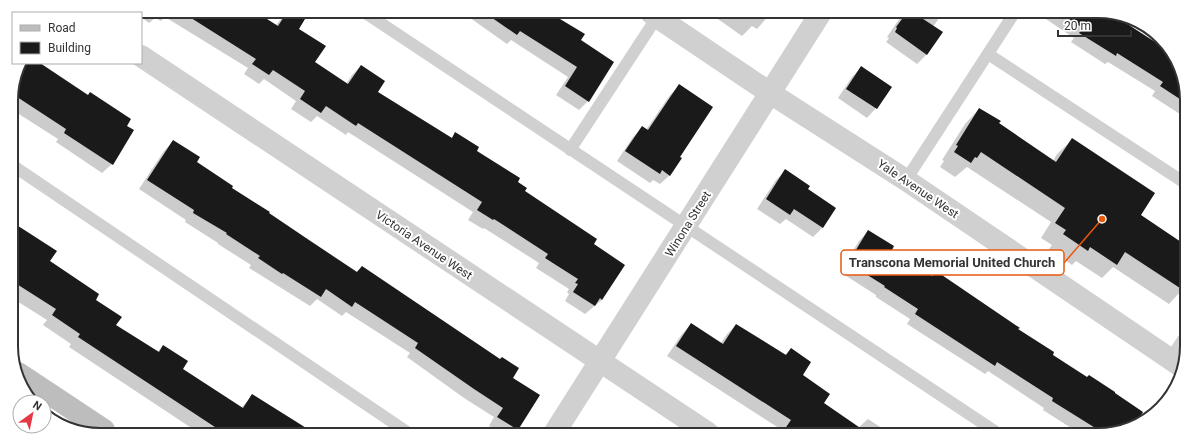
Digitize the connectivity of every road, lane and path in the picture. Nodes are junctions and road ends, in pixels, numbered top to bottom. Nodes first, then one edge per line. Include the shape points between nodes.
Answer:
1 (373, 18) edge
2 (652, 18) edge
3 (658, 18) edge
4 (817, 18) edge
5 (1011, 18) edge
6 (988, 54) junction
7 (142, 57) edge
8 (770, 93) junction
9 (570, 150) junction
10 (18, 169) edge
11 (906, 180) junction
12 (1180, 181) edge
13 (686, 227) junction
14 (1180, 350) edge
15 (600, 362) junction
16 (1176, 363) edge
17 (24, 377) edge
18 (101, 428) edge
19 (401, 428) edge
20 (558, 428) edge
21 (700, 428) edge
22 (990, 428) edge

1 - 9 lane
2 - 9 lane
3 - 8 street, Yale Avenue West
4 - 8 street, Winona Street
5 - 6 lane
6 - 11 lane
6 - 12 lane
7 - 15 street, Victoria Avenue West
8 - 11 street, Yale Avenue West
8 - 13 street, Winona Street
9 - 13 lane
10 - 19 lane
11 - 16 street, Yale Avenue West
13 - 15 street, Winona Street
13 - 22 lane
14 - 16 lane
15 - 20 street, Winona Street
15 - 21 street, Victoria Avenue West
17 - 18 main road

